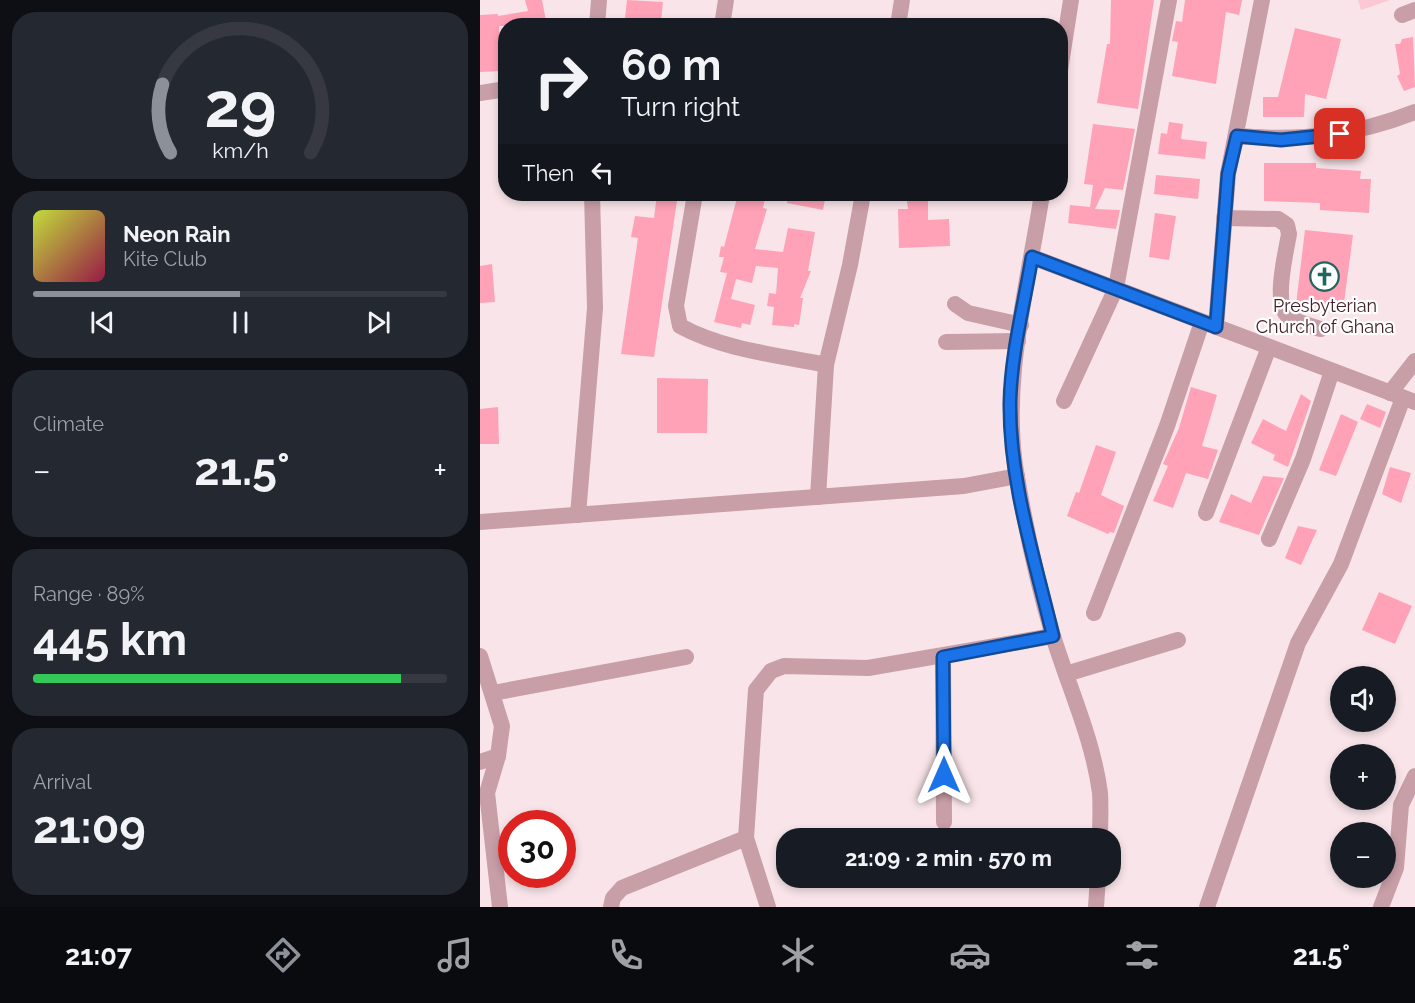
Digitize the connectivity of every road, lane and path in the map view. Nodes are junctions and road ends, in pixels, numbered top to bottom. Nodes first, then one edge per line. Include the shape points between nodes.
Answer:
1 (599, 0) edge
2 (726, 0) edge
3 (902, 0) edge
4 (1071, 0) edge
5 (1168, 0) edge
6 (1262, 0) edge
7 (598, 18) edge
8 (723, 18) edge
9 (899, 18) edge
10 (1068, 19) edge
11 (498, 90) edge
12 (480, 93) edge
13 (1415, 112) edge
14 (1237, 136) junction
15 (592, 201) edge
16 (694, 201) edge
17 (862, 201) edge
18 (1041, 201) edge
19 (1224, 218) junction
20 (1032, 257) junction
21 (1116, 288) junction
22 (955, 304) dead end
23 (1209, 324) junction
24 (1321, 329) dead end
25 (1020, 333) junction
26 (946, 342) dead end
27 (1269, 347) junction
28 (1415, 361) edge
29 (826, 365) junction
30 (1332, 372) junction
31 (1403, 398) edge
32 (1064, 401) dead end
33 (1017, 476) junction
34 (818, 498) junction
35 (1206, 513) dead end
36 (578, 515) junction
37 (480, 522) edge
38 (1269, 539) dead end
39 (1094, 613) dead end
40 (1053, 636) junction
41 (1178, 640) dead end
42 (480, 656) edge
43 (686, 657) dead end
44 (943, 657) junction
45 (1066, 675) junction
46 (493, 693) junction
47 (498, 756) junction
48 (480, 762) edge
49 (1415, 776) edge
50 (944, 822) dead end
51 (1100, 828) edge
52 (746, 838) junction
53 (1096, 888) edge
54 (500, 907) edge
55 (611, 907) edge
56 (768, 907) edge
57 (1096, 907) edge
58 (1207, 907) edge
59 (1381, 907) edge

1 - 7 street
2 - 8 street
3 - 9 street
4 - 10 street
5 - 21 street
6 - 14 street
11 - 12 street
13 - 14 street via 1357,132 1281,140
14 - 19 street
15 - 36 street via 595,308
16 - 29 street via 676,306 680,326 726,344
17 - 29 street
18 - 20 street
19 - 23 street
19 - 24 street via 1278,219 1287,225 1282,310 1290,318
20 - 21 street
20 - 25 street
21 - 23 street
21 - 32 street
22 - 25 street
23 - 27 street
23 - 39 street
25 - 26 street
25 - 33 street via 1010,399
27 - 30 street
27 - 35 street
28 - 31 street
29 - 34 street
30 - 31 street
30 - 38 street via 1303,459
31 - 58 street via 1341,564 1298,643
33 - 34 street via 964,486
33 - 40 street
34 - 36 street
36 - 37 street
40 - 44 street
40 - 45 street
41 - 45 street
42 - 46 street
43 - 46 street
44 - 50 street
44 - 52 street via 868,668 784,666 762,679 756,690
45 - 51 street via 1100,793
46 - 47 street via 502,726
47 - 48 street
47 - 54 street via 487,805
49 - 59 street via 1401,805 1396,868
52 - 55 street via 622,888
52 - 56 street
53 - 57 street

